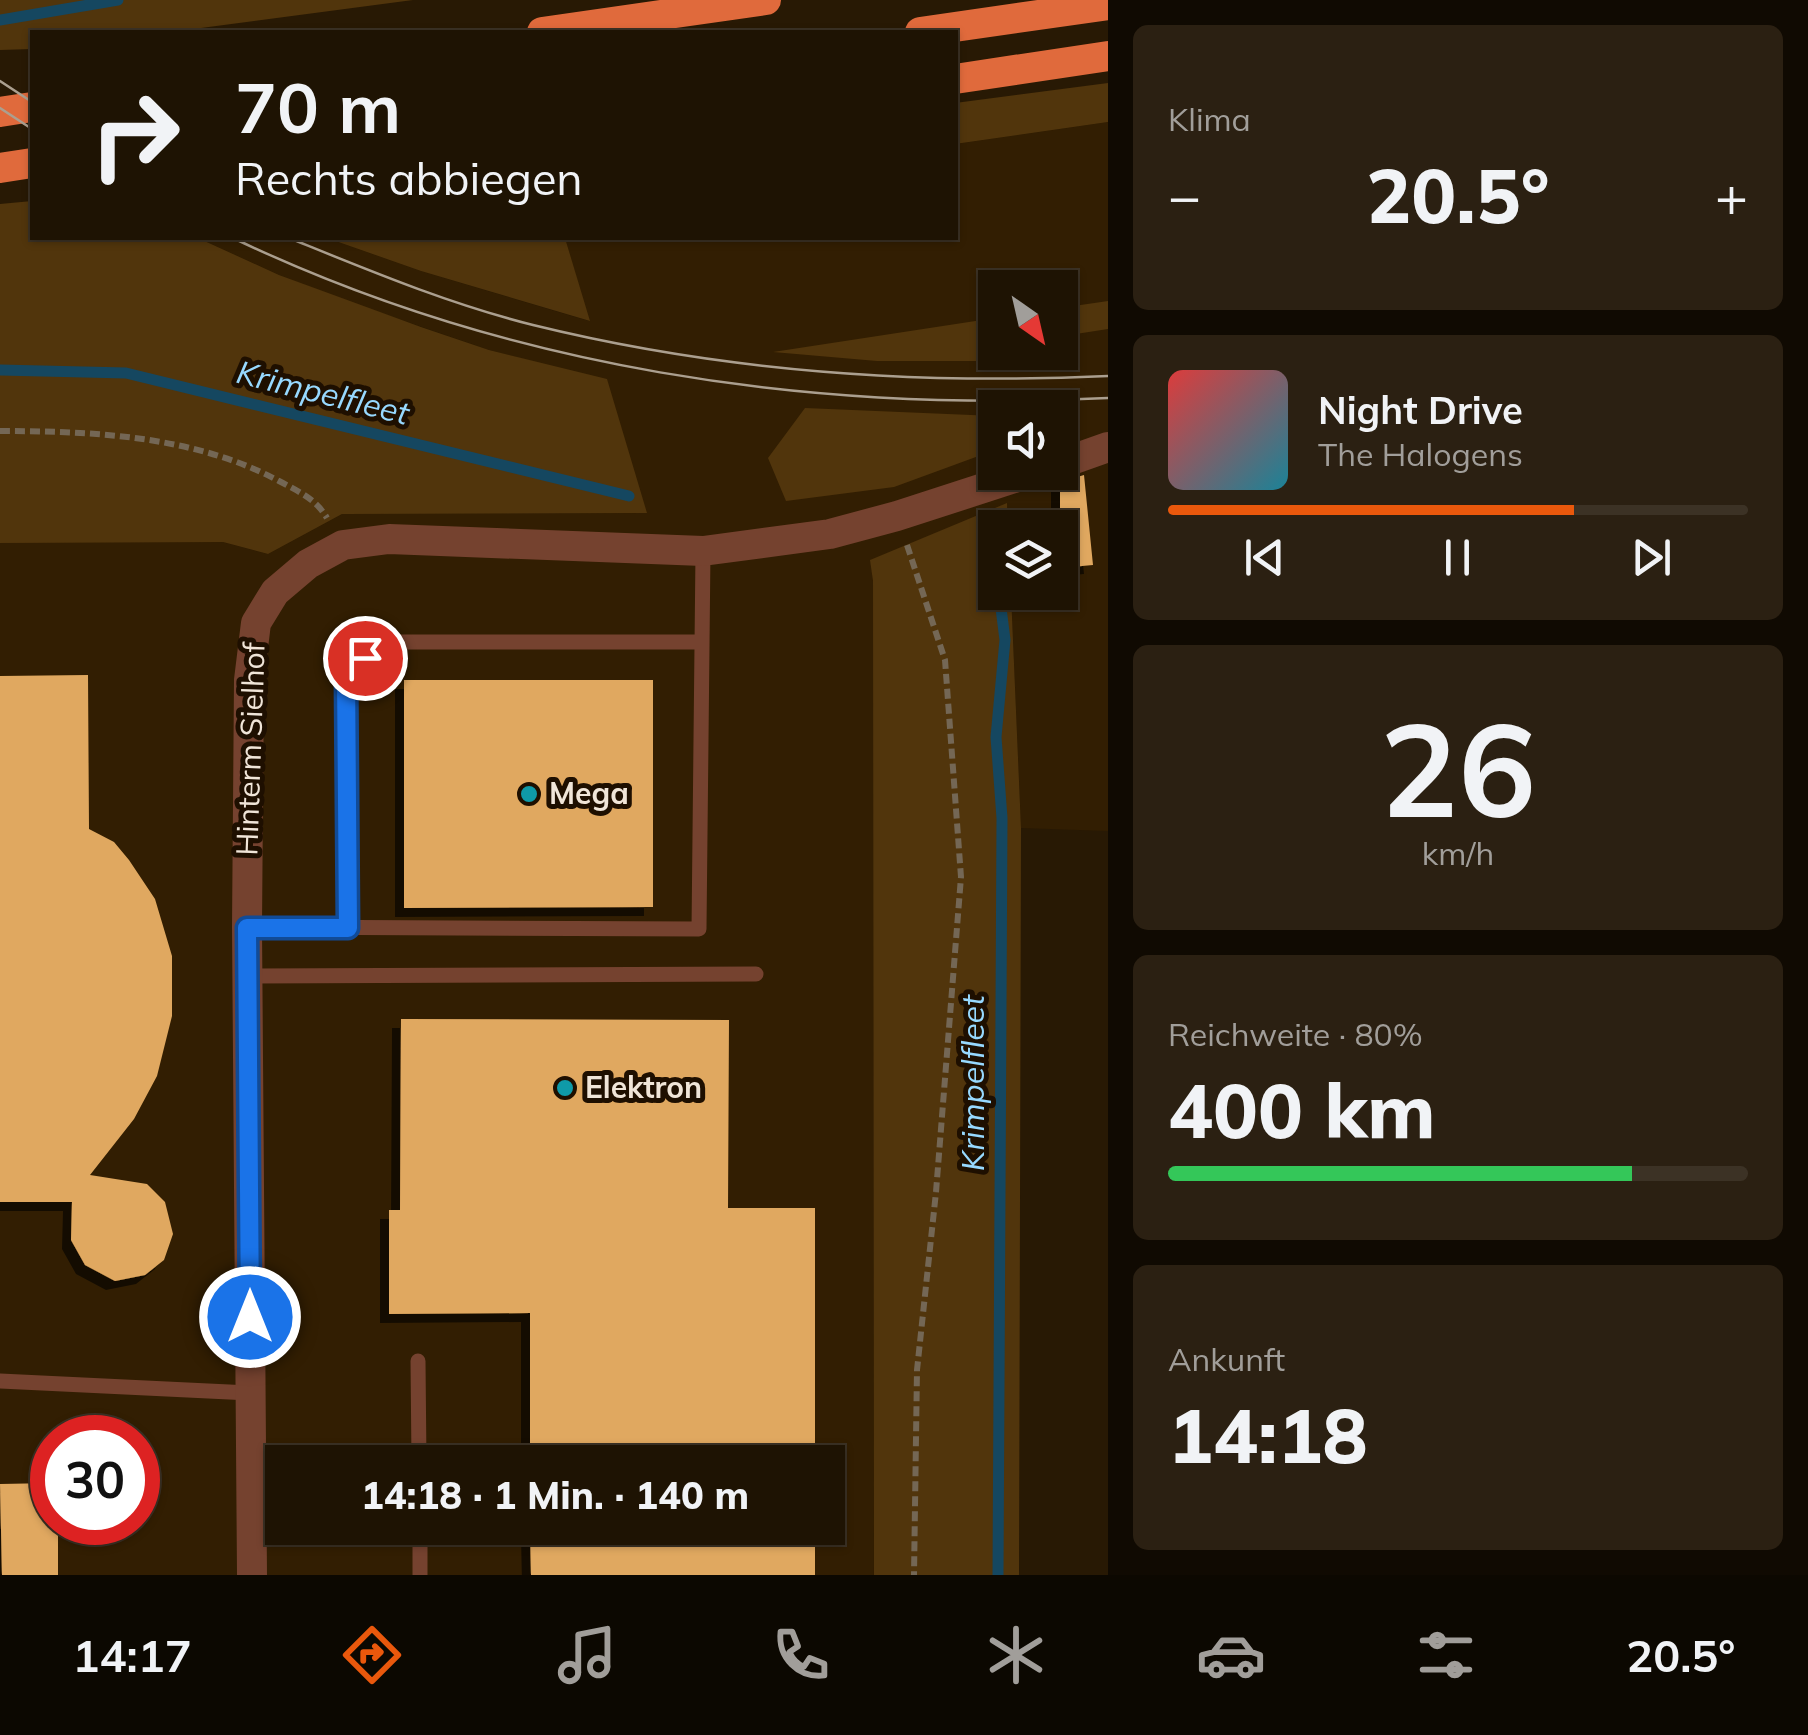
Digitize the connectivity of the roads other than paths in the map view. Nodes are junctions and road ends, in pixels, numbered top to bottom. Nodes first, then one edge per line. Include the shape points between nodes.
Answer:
1 (729, 0) edge
2 (766, 0) edge
3 (1108, 5) edge
4 (690, 11) junction
5 (556, 30) edge
6 (934, 30) edge
7 (1108, 56) edge
8 (958, 78) edge
9 (30, 107) edge
10 (0, 112) edge
11 (30, 163) edge
12 (0, 168) edge
13 (1108, 447) edge
14 (1078, 458) edge
15 (978, 490) edge
16 (703, 550) junction
17 (702, 642) junction
18 (247, 928) junction
19 (348, 928) junction
20 (756, 974) dead end
21 (247, 976) junction
22 (418, 1361) dead end
23 (0, 1380) edge
24 (250, 1393) junction
25 (419, 1445) edge
26 (251, 1536) junction
27 (265, 1536) edge
28 (420, 1545) edge
29 (252, 1575) edge
30 (420, 1575) edge

1 - 4 highway
2 - 4 highway
3 - 6 highway
4 - 5 highway
7 - 8 highway
9 - 10 highway
11 - 12 highway
13 - 14 street
15 - 16 street, Hinterm Sielhof via 830,534
16 - 17 lane
16 - 18 street, Hinterm Sielhof via 390,538 343,545 308,564 275,592 256,622 248,680
17 - 19 lane via 384,642 346,674
17 - 19 lane via 699,929
18 - 19 lane
18 - 21 street, Hinterm Sielhof
20 - 21 lane
21 - 24 street, Hinterm Sielhof
22 - 25 lane
23 - 24 lane
24 - 26 street, Hinterm Sielhof
26 - 27 lane
26 - 29 street, Hinterm Sielhof
28 - 30 lane

